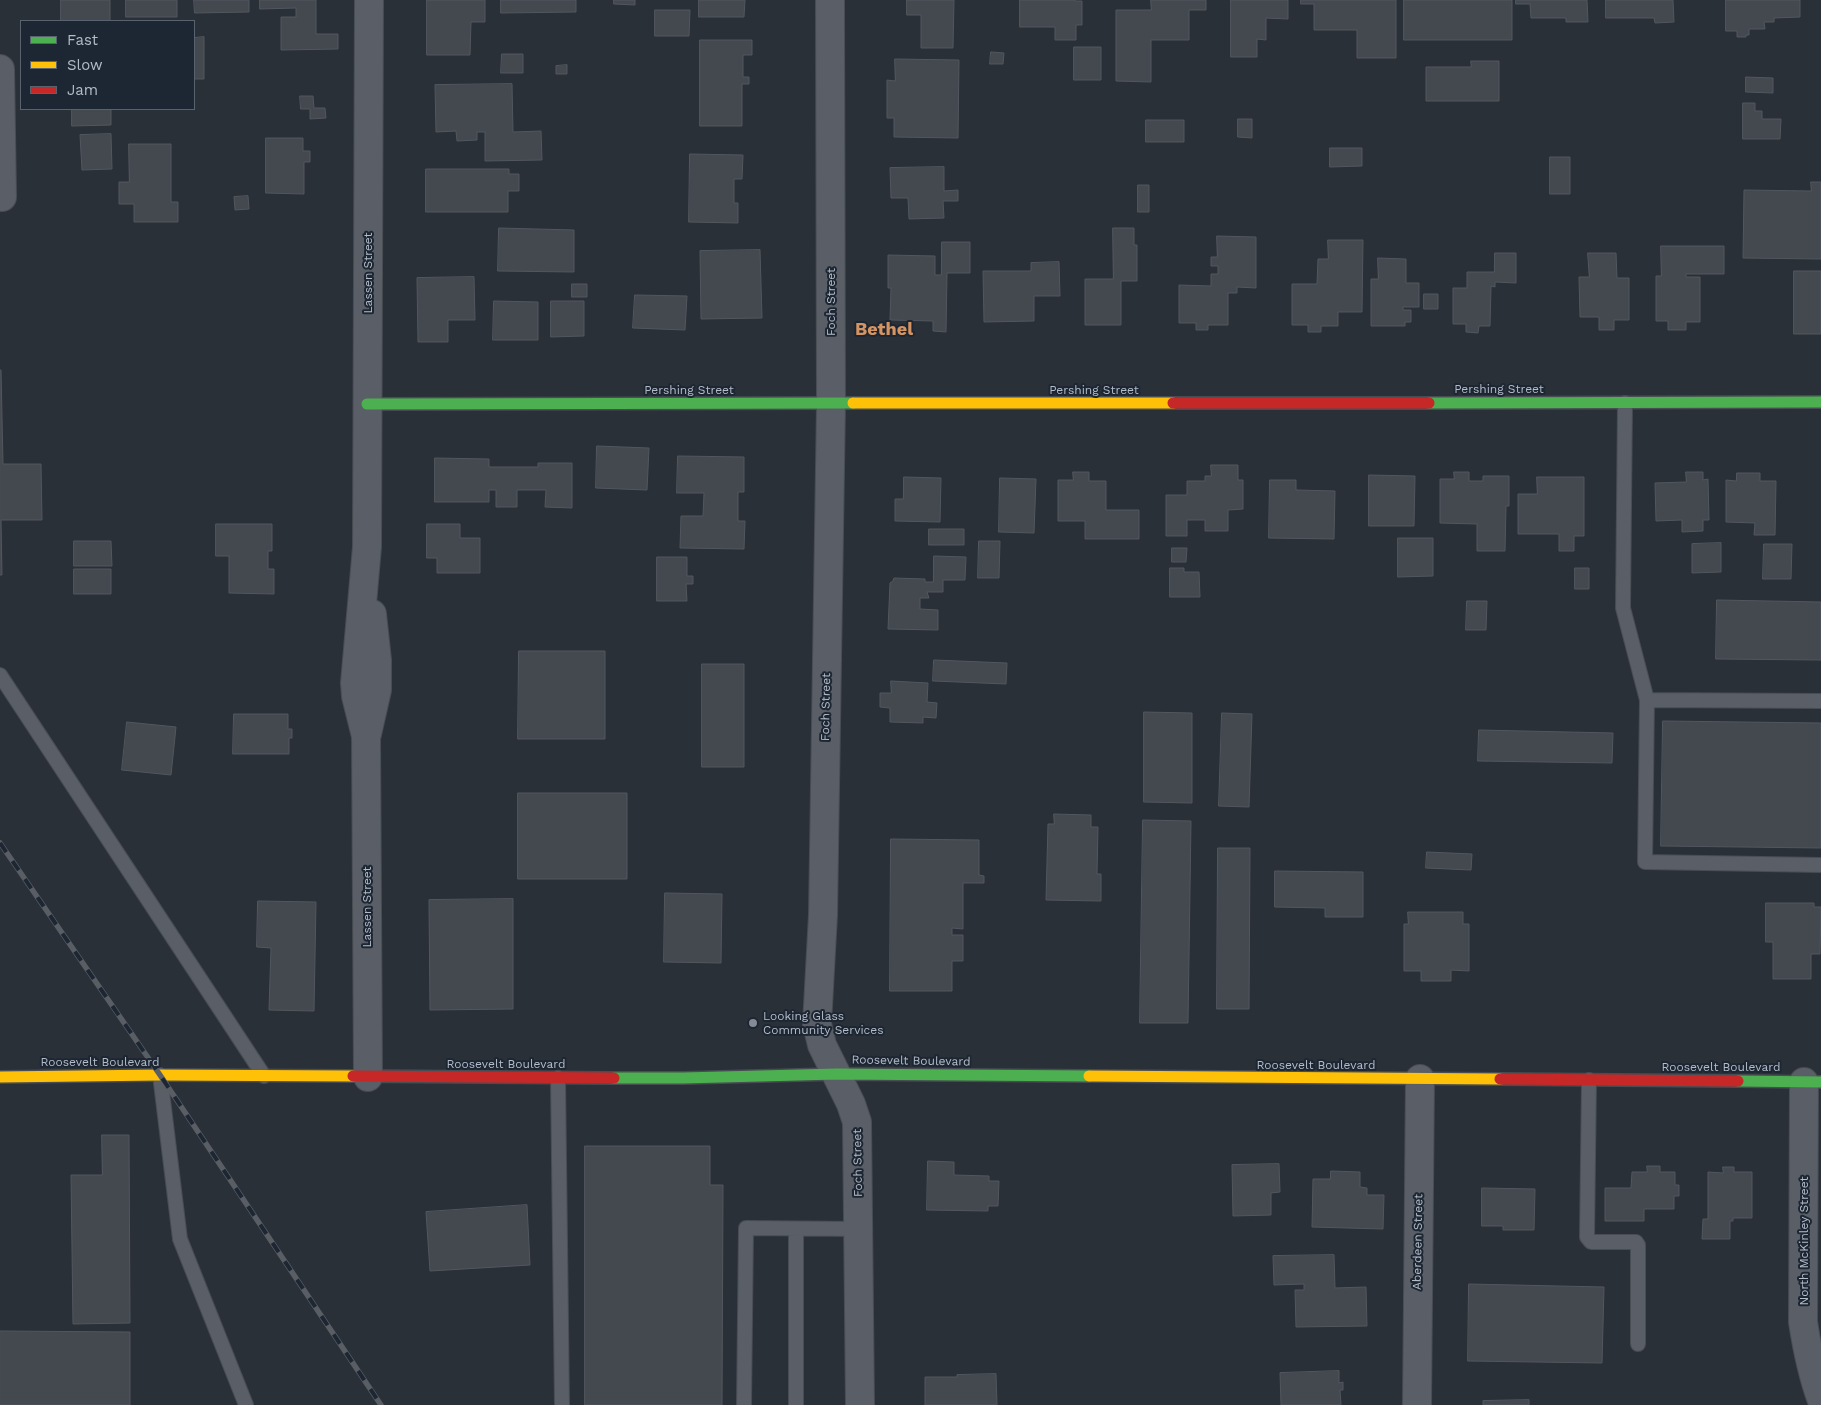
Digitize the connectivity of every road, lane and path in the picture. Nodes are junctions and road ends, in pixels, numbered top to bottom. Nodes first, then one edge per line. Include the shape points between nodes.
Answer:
1 (369, 0) edge
2 (830, 0) edge
3 (0, 69) edge
4 (2, 197) dead end
5 (1625, 402) junction
6 (1821, 402) edge
7 (367, 404) junction
8 (831, 404) junction
9 (0, 675) edge
10 (1647, 700) junction
11 (1821, 701) edge
12 (1821, 865) edge
13 (836, 1074) junction
14 (160, 1075) junction
15 (0, 1076) edge
16 (264, 1076) junction
17 (368, 1078) junction
18 (558, 1078) junction
19 (1420, 1079) junction
20 (1590, 1080) junction
21 (1812, 1082) edge
22 (796, 1229) junction
23 (859, 1229) junction
24 (1638, 1344) dead end
25 (1821, 1398) edge
26 (246, 1405) edge
27 (562, 1405) edge
28 (744, 1405) edge
29 (796, 1405) edge
30 (860, 1405) edge
31 (1417, 1405) edge

1 - 7 street, Lassen Street
2 - 8 street, Foch Street
3 - 4 street
5 - 6 main road, Pershing Street
5 - 8 main road, Pershing Street
5 - 10 lane via 1623,608
7 - 8 main road, Pershing Street
7 - 17 street, Lassen Street via 367,546 355,683 366,736
8 - 13 street, Foch Street via 823,915 817,1024 822,1045
9 - 16 lane
10 - 11 lane
10 - 12 lane via 1645,862
13 - 18 main road, Roosevelt Boulevard
13 - 19 main road, Roosevelt Boulevard
13 - 23 street, Foch Street via 857,1122
14 - 15 main road, Roosevelt Boulevard
14 - 16 main road, Roosevelt Boulevard
14 - 26 lane via 180,1239
16 - 17 main road, Roosevelt Boulevard
17 - 18 main road, Roosevelt Boulevard
18 - 27 lane
19 - 20 main road, Roosevelt Boulevard
19 - 31 street, Aberdeen Street
20 - 21 main road, Roosevelt Boulevard
20 - 24 lane via 1587,1237 1591,1242 1636,1242 1638,1245
21 - 25 street, North McKinley Street via 1804,1322 1806,1346
22 - 23 lane
22 - 28 lane via 746,1228
22 - 29 lane
23 - 30 street, Foch Street

